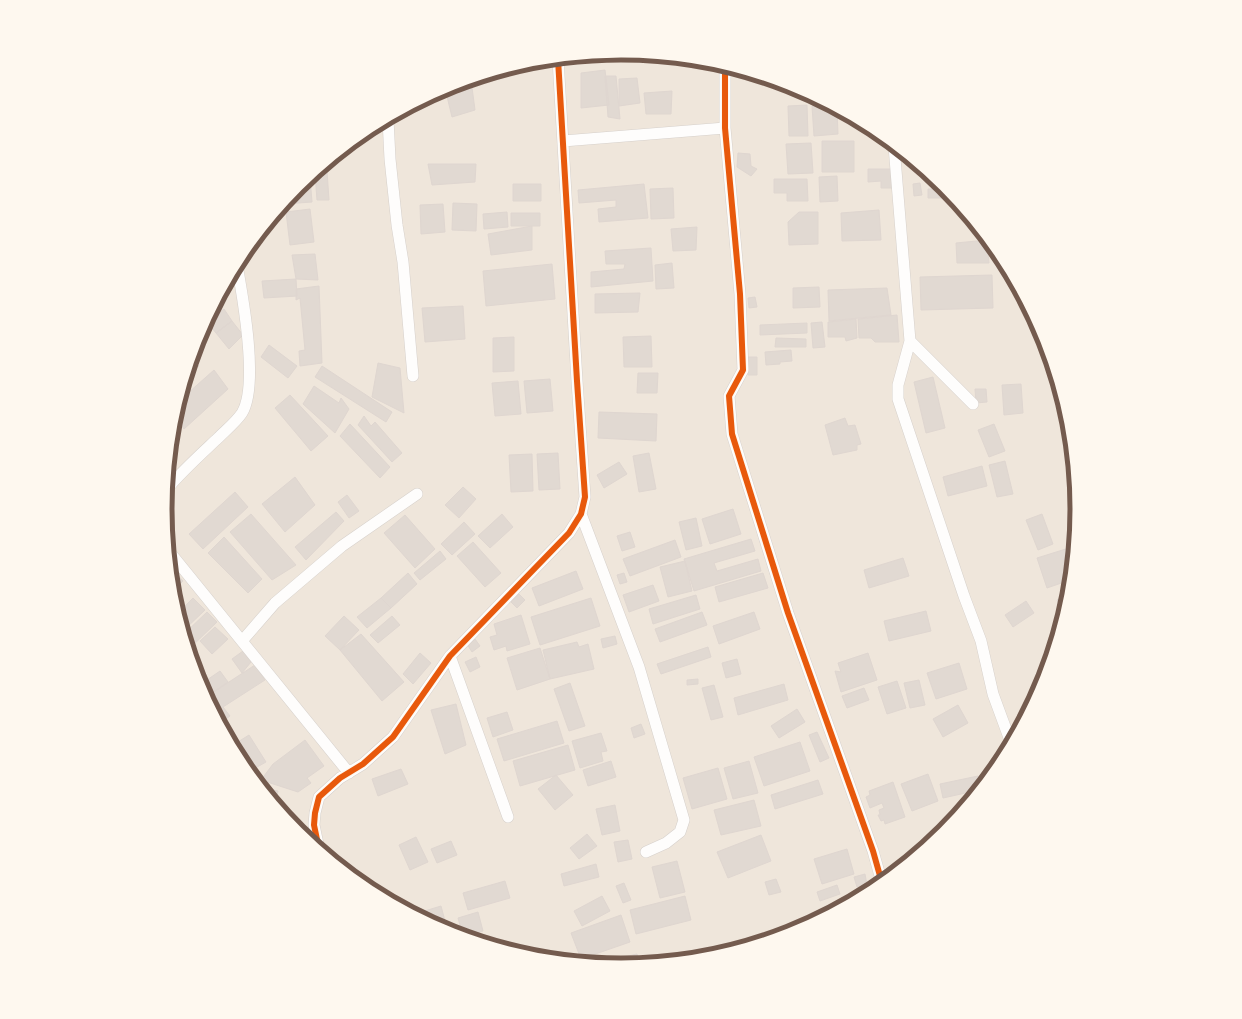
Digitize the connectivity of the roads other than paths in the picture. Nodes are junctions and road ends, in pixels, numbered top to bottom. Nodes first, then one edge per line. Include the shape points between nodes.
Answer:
1 (558, 65) edge
2 (725, 72) edge
3 (388, 125) edge
4 (725, 128) junction
5 (563, 141) junction
6 (895, 153) edge
7 (238, 275) edge
8 (910, 341) junction
9 (413, 376) dead end
10 (973, 404) dead end
11 (172, 484) edge
12 (417, 494) dead end
13 (581, 514) junction
14 (174, 557) edge
15 (242, 641) junction
16 (450, 656) junction
17 (1009, 736) edge
18 (349, 773) junction
19 (508, 817) dead end
20 (317, 840) edge
21 (646, 852) dead end
22 (880, 877) edge

1 - 5 street
2 - 4 street
3 - 9 street
4 - 5 street
4 - 22 street via 740,294 743,370 729,396 732,434 788,613
5 - 13 street via 585,497
6 - 8 street
7 - 11 street via 250,371 248,397 242,413 231,426
8 - 10 street
8 - 17 street via 898,386 898,399 981,641 993,694
12 - 15 street via 342,546 275,603
13 - 16 street via 569,533
13 - 21 street via 639,667 684,820 680,832 666,843
14 - 15 street
15 - 18 street
16 - 18 street via 393,738
16 - 19 street
18 - 20 street via 319,797 314,825

